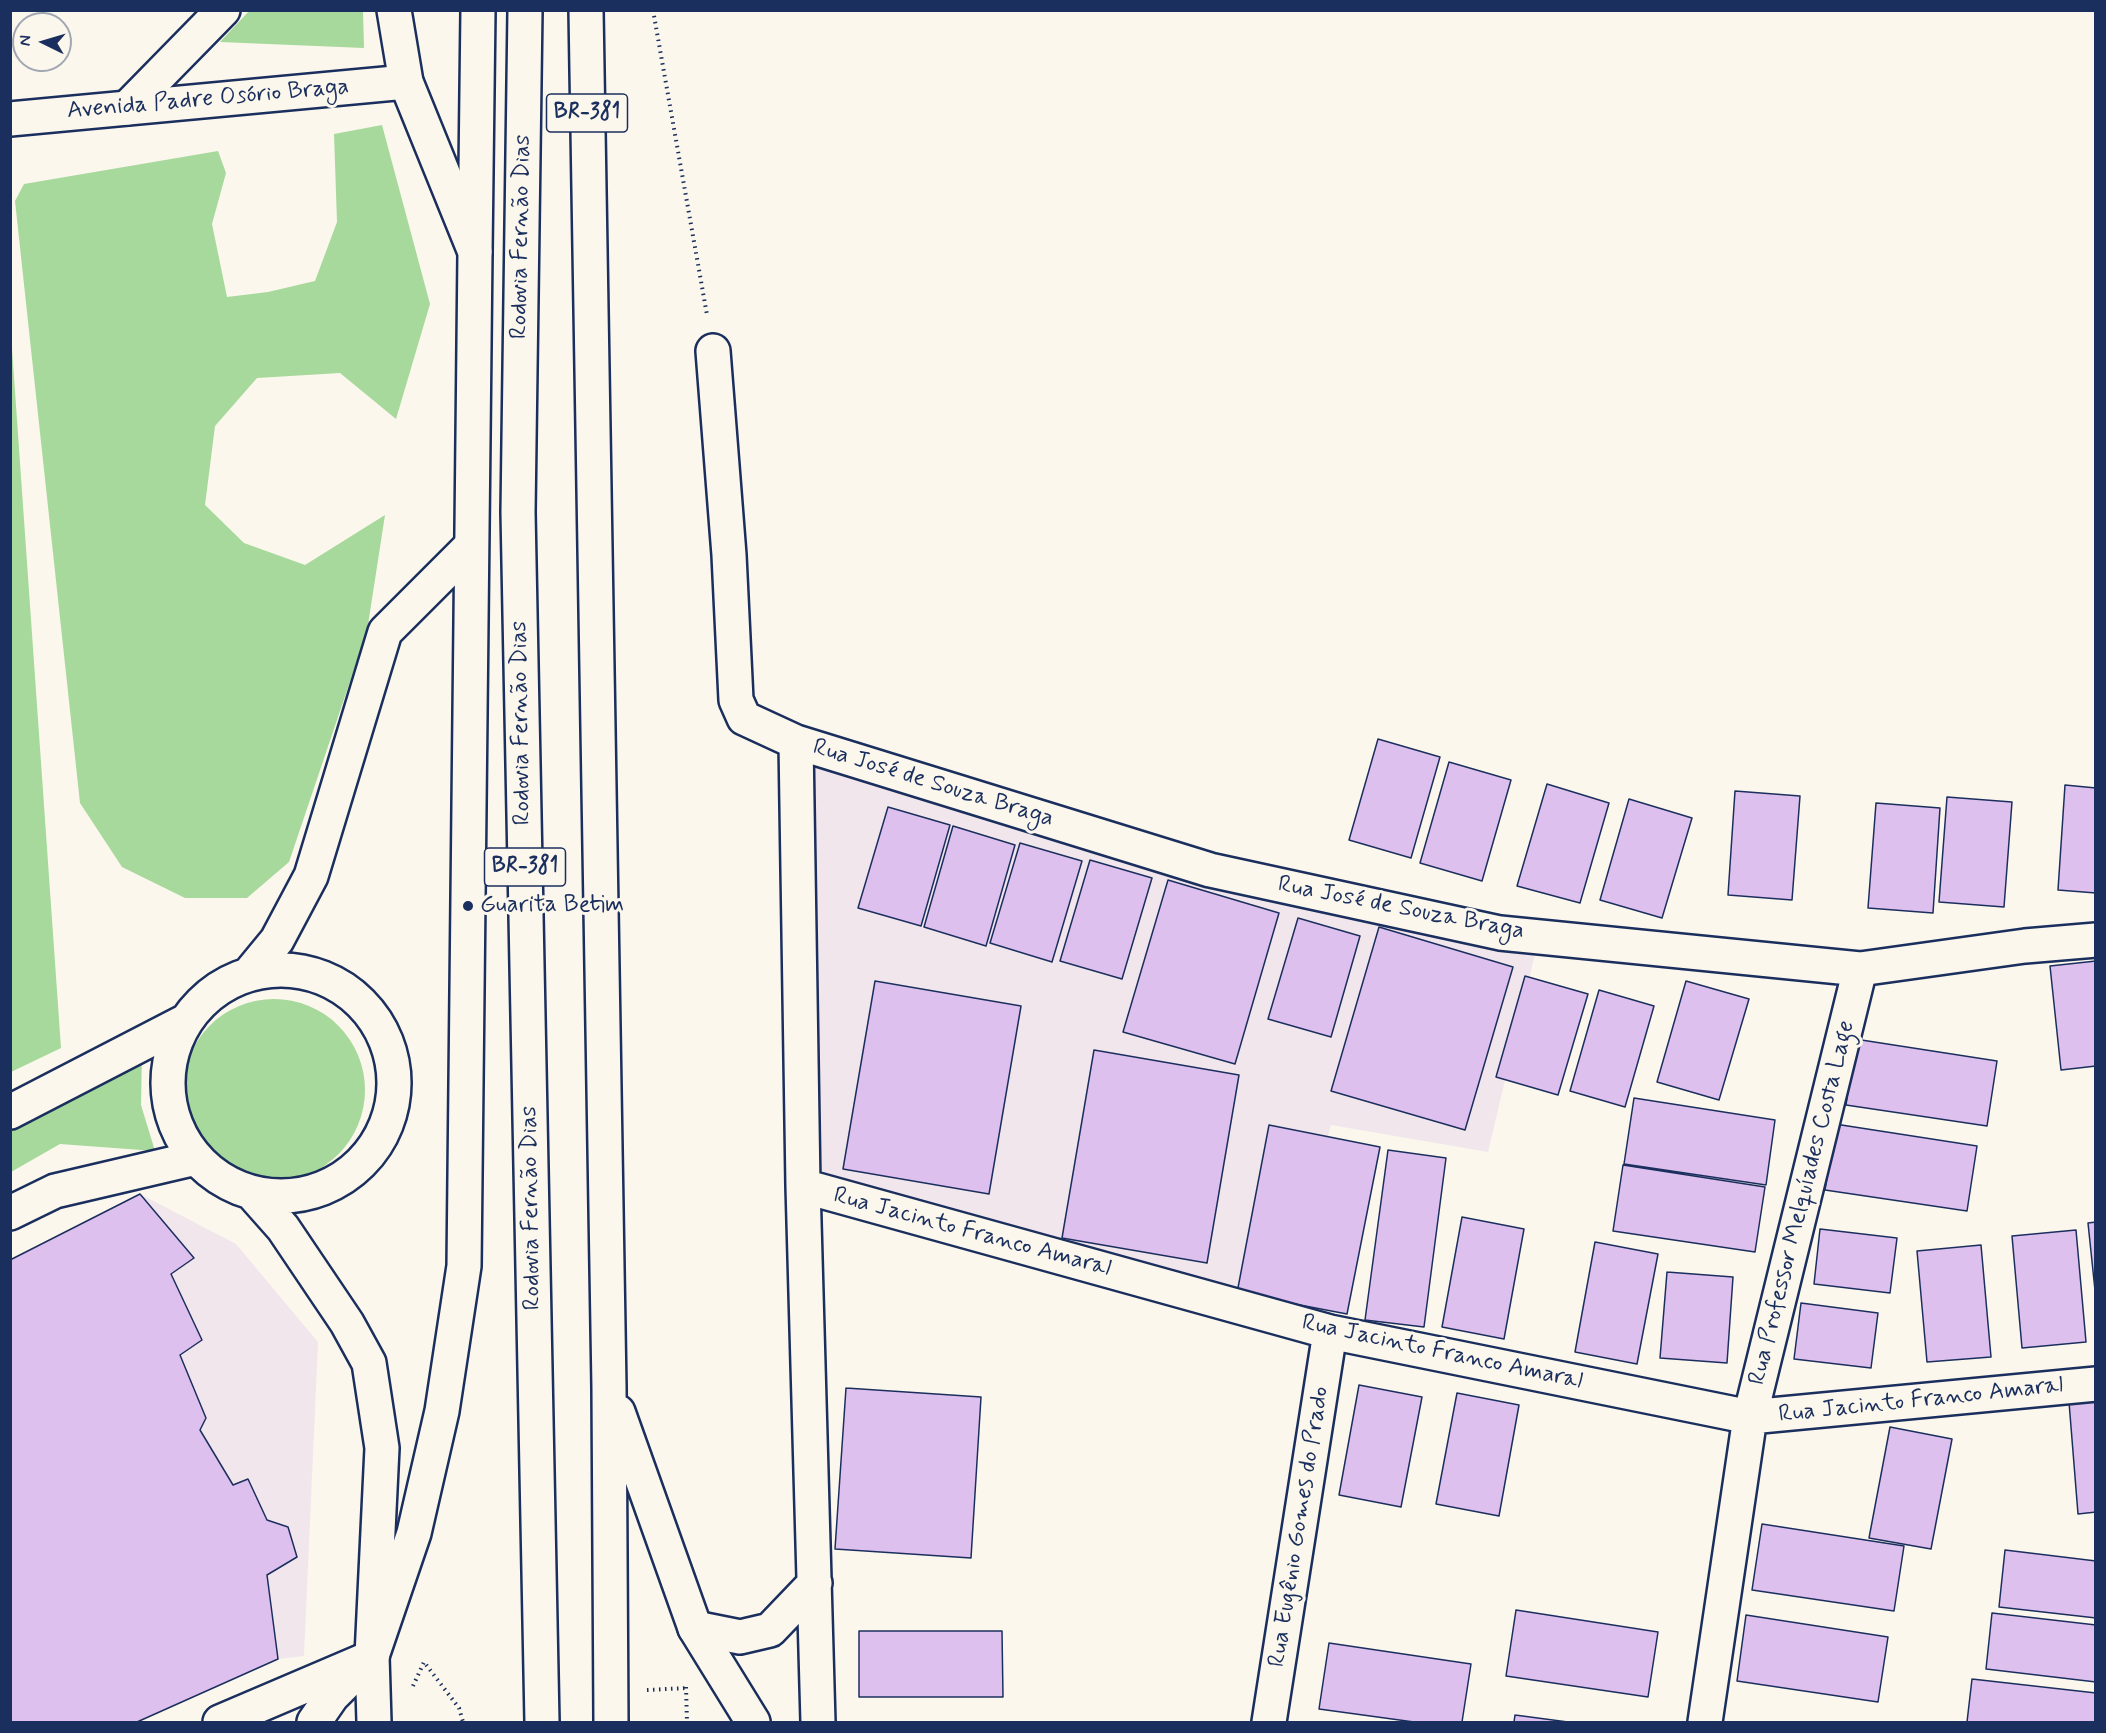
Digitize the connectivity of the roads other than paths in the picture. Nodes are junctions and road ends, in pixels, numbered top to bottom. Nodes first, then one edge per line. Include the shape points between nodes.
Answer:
1 (224, 10) edge
2 (394, 10) edge
3 (478, 10) edge
4 (525, 10) edge
5 (586, 10) edge
6 (406, 82) junction
7 (128, 108) junction
8 (10, 119) edge
9 (475, 252) junction
10 (713, 351) road end
11 (471, 546) junction
12 (796, 742) junction
13 (2096, 940) edge
14 (1860, 969) junction
15 (249, 974) junction
16 (186, 1022) junction
17 (10, 1112) edge
18 (196, 1158) junction
19 (803, 1186) junction
20 (252, 1193) junction
21 (10, 1213) edge
22 (1330, 1332) junction
23 (2096, 1384) edge
24 (609, 1387) junction
25 (1750, 1417) junction
26 (815, 1583) junction
27 (695, 1628) junction
28 (372, 1656) junction
29 (611, 1708) edge
30 (220, 1722) edge
31 (314, 1722) edge
32 (374, 1722) edge
33 (542, 1722) edge
34 (753, 1722) edge
35 (818, 1722) edge
36 (1269, 1722) edge
37 (1705, 1722) edge

1 - 7 main road
2 - 6 main road
3 - 9 main road
4 - 33 main road, Rodovia Fernão Dias / BR-381 via 518,512
5 - 24 main road, BR-381
6 - 7 main road, Avenida Padre Osório Braga
6 - 9 main road
7 - 8 main road, Avenida Padre Osório Braga
9 - 11 main road
10 - 12 main road, Rua José de Souza Braga via 736,700 744,718
11 - 15 main road via 385,632 311,876 277,940
11 - 28 main road via 464,1266 442,1411 414,1533
12 - 14 main road, Rua José de Souza Braga via 1210,870 1500,933
12 - 19 main road
13 - 14 main road, Rua José de Souza Braga
14 - 25 main road, Rua Professor Melquíades Costa Lage
15 - 16 main road via 210,994
15 - 20 main road via 287,969 324,977 357,997 380,1027 393,1062 394,1101 381,1137 358,1167 327,1187 290,1196
16 - 17 main road
16 - 18 main road via 172,1055 169,1092 177,1127
18 - 20 main road via 224,1181
18 - 21 main road via 55,1191
19 - 22 main road, Rua Jacinto Franco Amaral
19 - 26 main road
20 - 28 main road via 283,1228 369,1363 382,1448
22 - 25 main road, Rua Jacinto Franco Amaral
22 - 36 main road, Rua Eugênio Gomes do Prado
23 - 25 main road, Rua Jacinto Franco Amaral
24 - 27 main road
24 - 29 main road, BR-381
25 - 37 main road, Rua Professor Melquíades Costa Lage
26 - 27 main road via 770,1630 740,1637
26 - 35 main road
27 - 34 main road
28 - 30 main road
28 - 31 main road
28 - 32 main road

